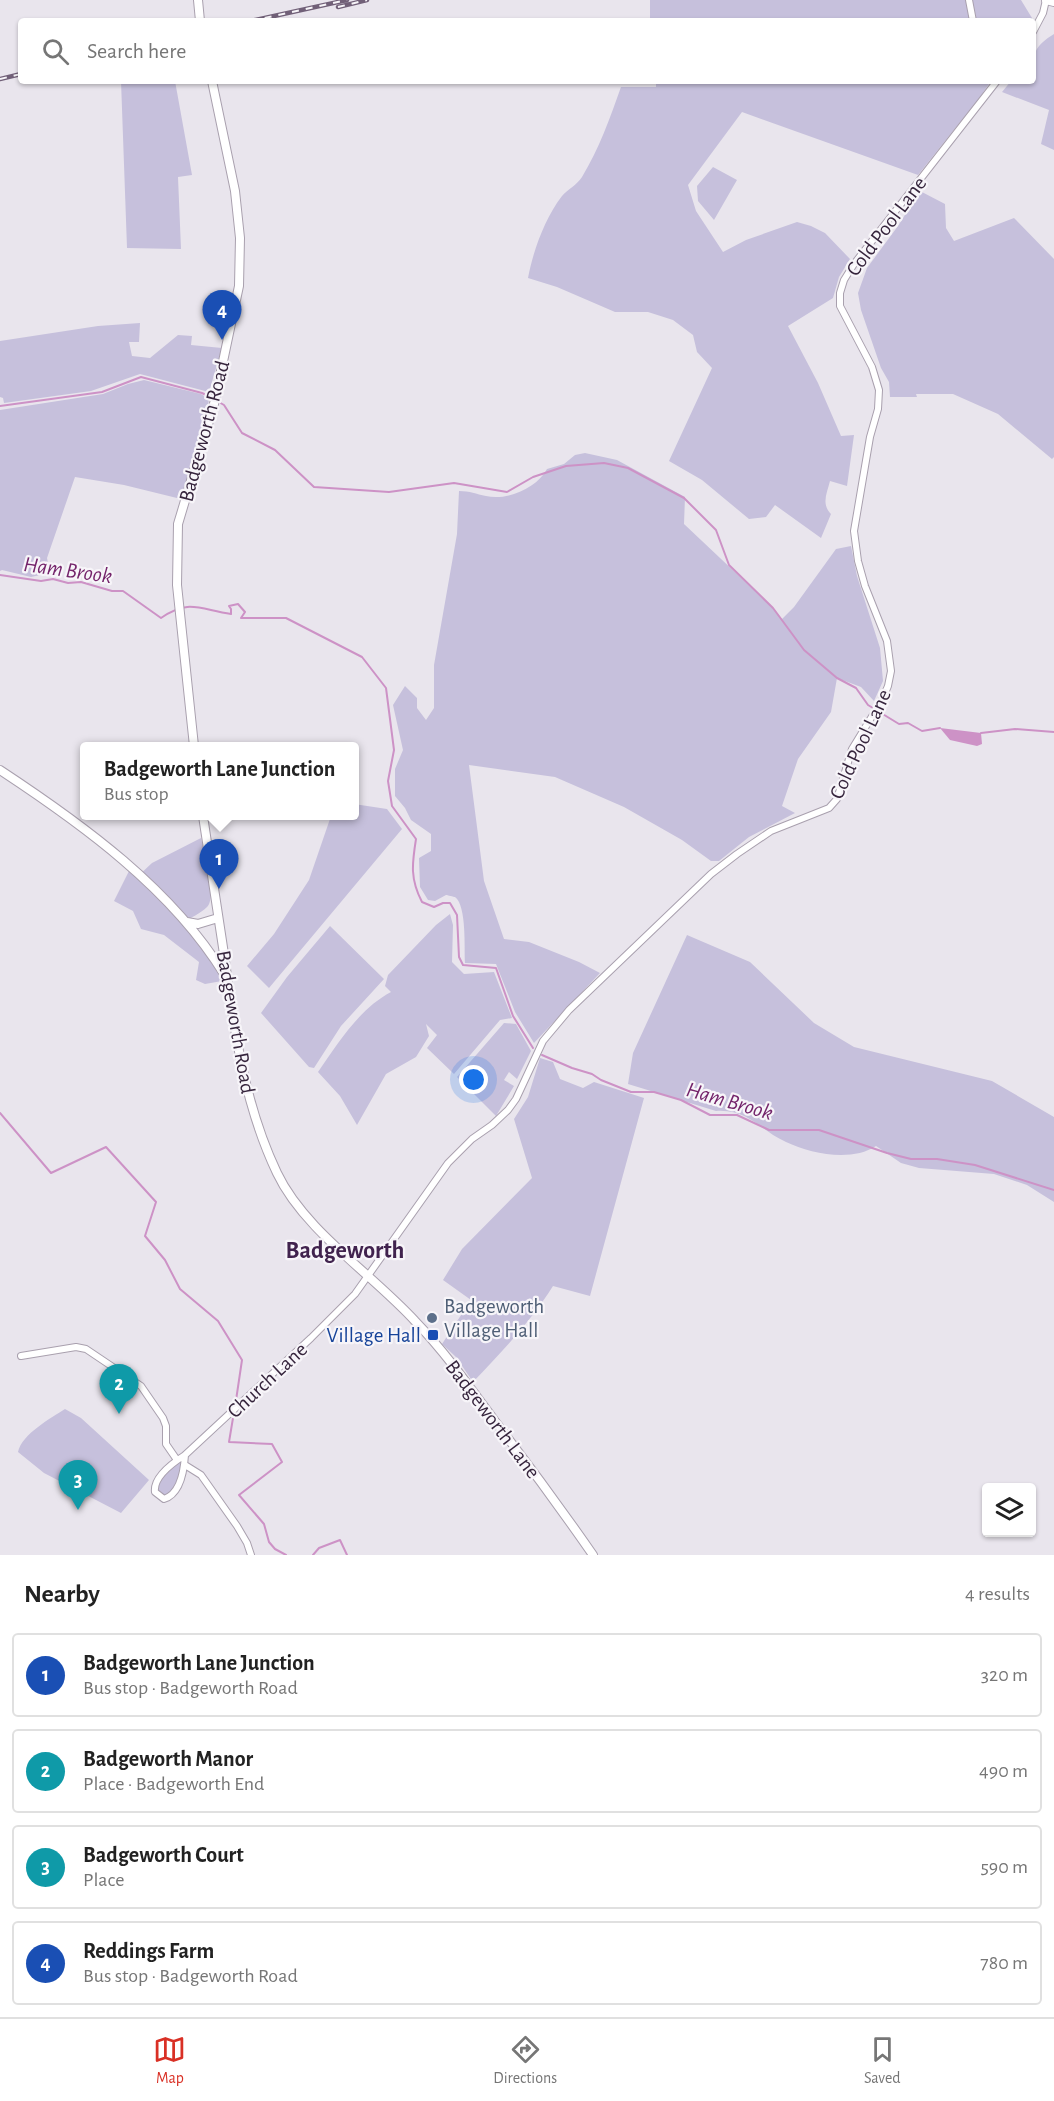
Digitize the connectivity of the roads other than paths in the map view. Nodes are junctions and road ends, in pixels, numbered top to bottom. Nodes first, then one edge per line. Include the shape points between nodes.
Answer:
1 (198, 0) edge
2 (969, 0) edge
3 (1046, 0) edge
4 (1054, 2) edge
5 (199, 18) edge
6 (972, 18) edge
7 (1036, 26) edge
8 (213, 84) edge
9 (995, 84) edge
10 (193, 742) edge
11 (0, 770) edge
12 (204, 820) edge
13 (218, 918) junction
14 (187, 922) junction
15 (222, 940) junction
16 (208, 946) junction
17 (227, 978) junction
18 (305, 1216) joint
19 (368, 1275) junction
20 (21, 1356) dead end
21 (185, 1455) junction
22 (177, 1460) junction
23 (185, 1465) junction
24 (251, 1555) edge
25 (593, 1555) edge

1 - 5 street
2 - 6 street
3 - 4 street
3 - 7 street
8 - 10 street, Badgeworth Road via 235,191 239,286 214,404 178,524 177,585
9 - 19 street, Cold Pool Lane via 854,264 840,293 840,306 872,367 879,390 854,531 865,586 888,641 891,671 882,700 852,749 837,799 829,808 771,831 711,874 569,1010 543,1041 508,1110 448,1163
11 - 14 street via 114,852
12 - 13 street, Badgeworth Road
13 - 14 street via 198,924
13 - 15 street, Badgeworth Road
14 - 16 street
15 - 16 street via 219,947
15 - 17 street, Badgeworth Road
16 - 17 street
17 - 18 street, Badgeworth Road via 238,1050 255,1121 277,1174
18 - 19 street, Badgeworth Lane
19 - 21 street, Church Lane via 355,1294 311,1338
19 - 25 street, Badgeworth Lane via 418,1323 459,1374
20 - 22 street via 76,1347 86,1349 141,1386 163,1418 166,1444
21 - 22 street, Church Lane
21 - 23 street, Church Lane
22 - 23 street, Church Lane via 154,1487 164,1499 178,1488
23 - 24 street via 201,1475 237,1526

